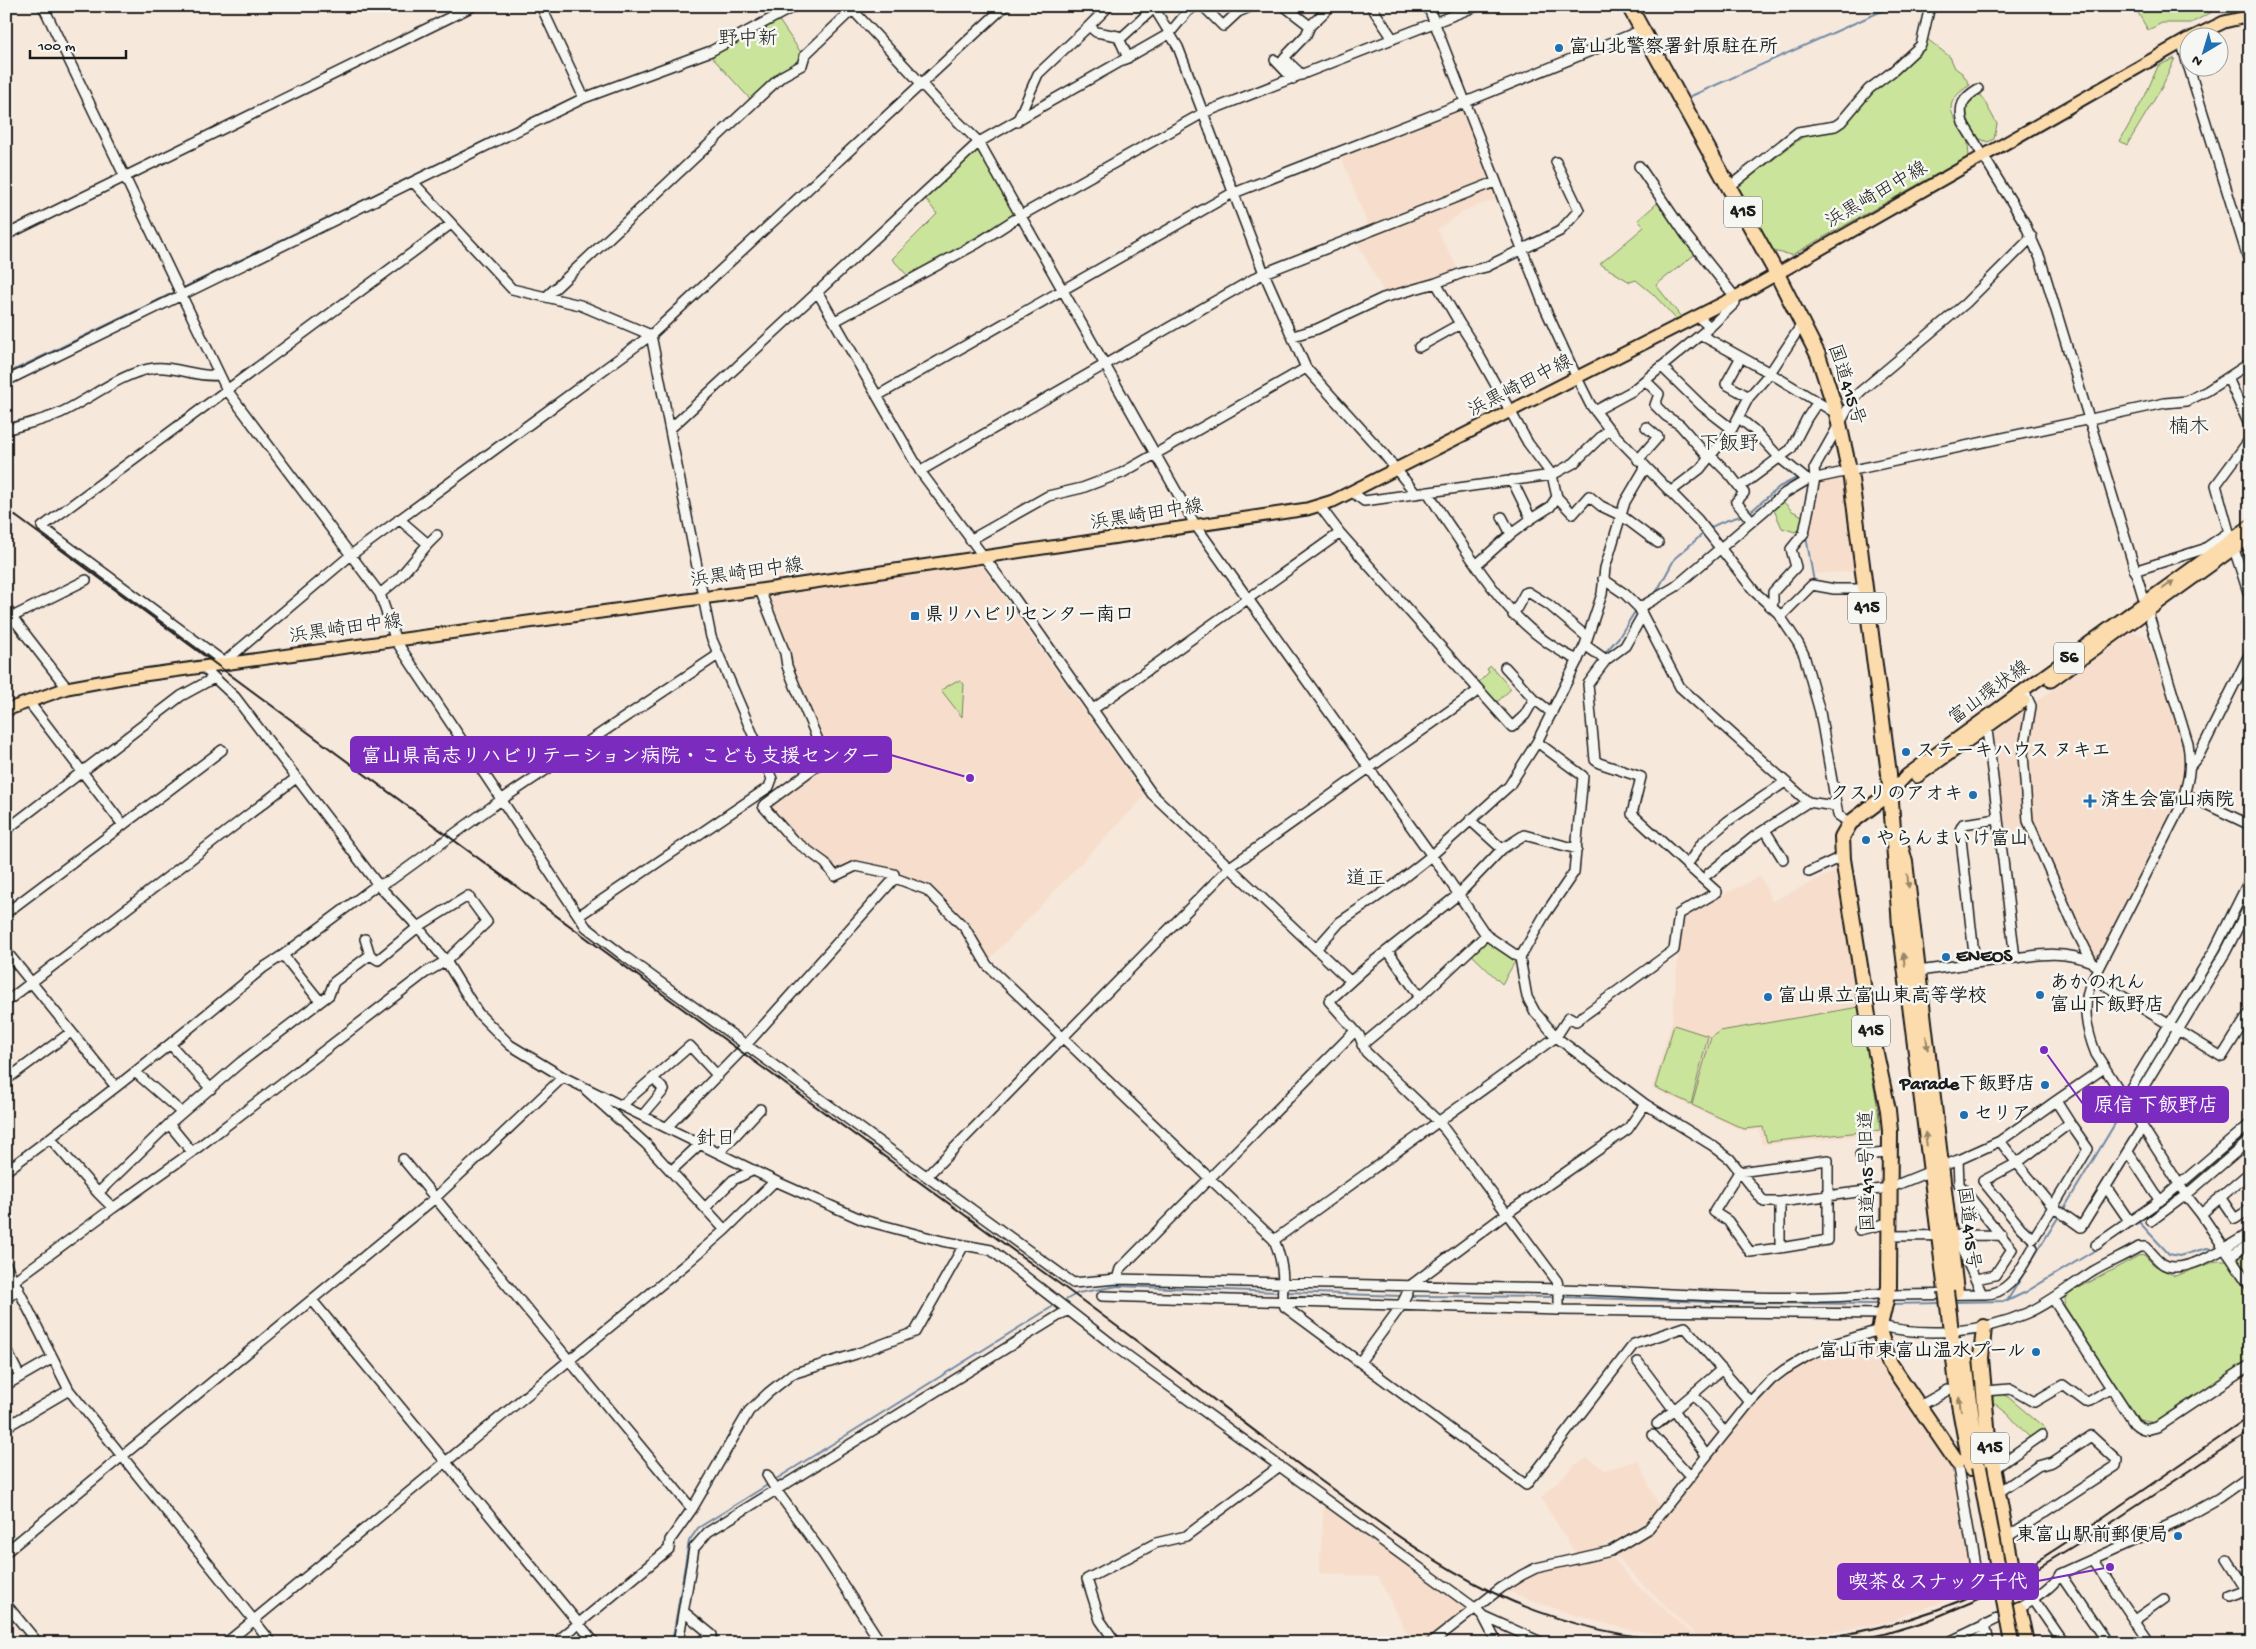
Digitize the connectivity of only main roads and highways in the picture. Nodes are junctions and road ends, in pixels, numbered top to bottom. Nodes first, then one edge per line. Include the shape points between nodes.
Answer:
1 (1629, 6) edge
2 (2250, 16) edge
3 (2212, 28) edge
4 (2178, 45) edge
5 (1777, 274) junction
6 (2250, 526) edge
7 (2250, 537) edge
8 (2231, 540) junction
9 (2026, 694) junction
10 (6, 710) edge
11 (1891, 792) junction
12 (1892, 817) junction
13 (1936, 1169) junction
14 (1984, 1327) road end
15 (1956, 1462) road end
16 (1975, 1468) junction
17 (2012, 1568) road end
18 (2019, 1609) road end
19 (2003, 1643) edge
20 (2012, 1643) edge
21 (2026, 1643) edge

1 - 5 highway, 国道415号 / 415
2 - 3 main road, 浜黒崎田中線
4 - 5 main road, 浜黒崎田中線
5 - 10 main road, 浜黒崎田中線 via 1352,492 1319,505 760,590 174,670 67,688
5 - 11 highway, 国道415号 / 415 via 1818,355 1838,420 1849,470
6 - 8 main road, 富山環状線 / 56
7 - 8 main road, 富山環状線 / 56
8 - 9 main road, 富山環状線 / 56 via 2145,608
9 - 11 main road, 富山環状線 / 56 via 1907,776
9 - 11 main road, 富山環状線 / 56 via 1987,729
11 - 12 highway, 国道415号 / 415
11 - 15 highway, 国道415号旧道 / 415 via 1850,824 1842,837 1868,1016 1888,1110 1888,1292 1881,1323 1889,1362
13 -> 12 highway, 国道415号 / 415 via 1900,926
12 -> 13 highway, 国道415号 / 415 via 1905,862 1919,971
13 - 16 highway, 国道415号 / 415 via 1949,1238 1959,1404
14 - 17 highway, 415 via 1981,1358 1988,1439
16 - 19 highway, 国道415号 / 415
16 - 20 highway, 国道415号 / 415, bridge
18 - 21 highway

